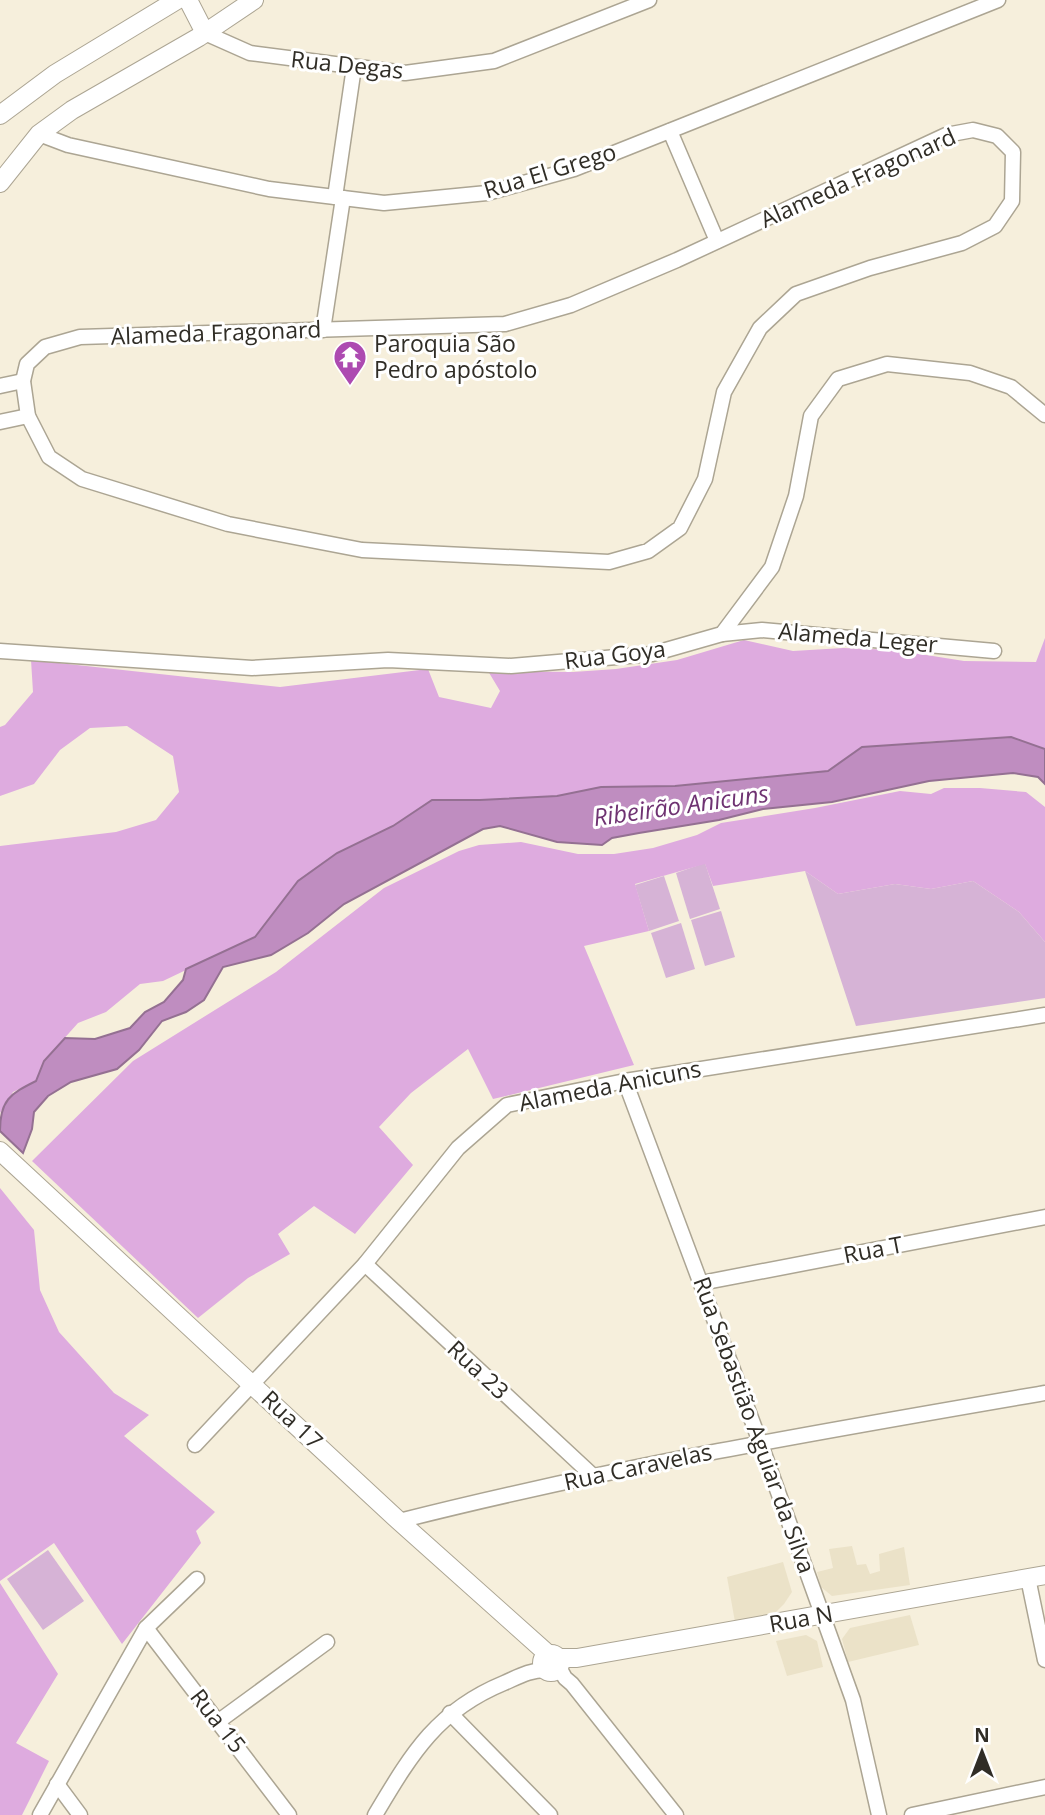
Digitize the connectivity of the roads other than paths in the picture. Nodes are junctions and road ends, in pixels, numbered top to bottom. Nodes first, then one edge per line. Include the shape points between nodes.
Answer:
1 (177, 0) edge
2 (188, 0) edge
3 (254, 0) edge
4 (649, 0) edge
5 (998, 0) edge
6 (224, 8) edge
7 (205, 33) junction
8 (354, 67) junction
9 (0, 115) edge
10 (670, 131) junction
11 (39, 134) junction
12 (0, 183) edge
13 (339, 197) junction
14 (717, 241) junction
15 (323, 330) junction
16 (23, 381) junction
17 (0, 386) edge
18 (1045, 415) edge
19 (28, 416) junction
20 (0, 422) edge
21 (722, 634) junction
22 (0, 651) edge
23 (994, 651) dead end
24 (1045, 1015) edge
25 (625, 1081) junction
26 (0, 1151) edge
27 (1045, 1217) edge
28 (365, 1264) junction
29 (701, 1283) junction
30 (253, 1384) junction
31 (1045, 1393) edge
32 (760, 1442) junction
33 (195, 1445) dead end
34 (592, 1475) junction
35 (399, 1521) junction
36 (1036, 1577) edge
37 (197, 1578) dead end
38 (823, 1615) junction
39 (146, 1628) junction
40 (327, 1642) dead end
41 (1045, 1660) edge
42 (552, 1664) junction
43 (450, 1713) junction
44 (219, 1721) junction
45 (57, 1784) junction
46 (1045, 1787) edge
47 (40, 1815) edge
48 (80, 1815) edge
49 (289, 1815) edge
50 (375, 1815) edge
51 (550, 1815) edge
52 (676, 1815) edge
53 (879, 1815) edge
54 (912, 1815) edge

1 - 9 street via 55,74
2 - 7 street
3 - 6 street
4 - 8 street, Rua Degas via 494,61 405,73
5 - 10 street, Rua El Grego
6 - 7 street
7 - 8 street, Rua Degas via 250,53
7 - 11 street
8 - 13 street
10 - 13 street, Rua El Grego via 575,169 487,193 384,203
10 - 14 street
11 - 12 street
11 - 13 street, Rua El Grego via 68,145 242,183
13 - 15 street
14 - 15 street, Alameda Fragonard via 571,305 505,324
14 - 19 street, Alameda Fragonard via 946,135 973,130 997,136 1013,152 1012,201 995,226 962,243 796,294 760,328 724,392 705,480 680,528 649,551 609,562 362,550 228,524 82,480 49,457
15 - 16 street, Alameda Fragonard via 80,337 45,347 27,364
16 - 17 street
16 - 19 street, Alameda Fragonard
18 - 21 street via 1011,387 970,373 887,364 838,379 811,416 796,496 772,567
19 - 20 street
21 - 22 street, Rua Goya via 652,654 511,666 388,660 252,668
21 - 23 street, Alameda Leger via 762,630
24 - 25 street, Alameda Anicuns
25 - 28 street, Alameda Anicuns via 507,1105 458,1149
25 - 29 street, Rua Sebastião Aguiar da Silva
26 - 30 street, Rua 17
27 - 29 street, Rua T
28 - 30 street, Alameda Anicuns
28 - 34 street, Rua 23
29 - 32 street, Rua Sebastião Aguiar da Silva
30 - 33 street, Alameda Anicuns
30 - 35 street, Rua 17
31 - 32 street, Rua Caravelas
32 - 34 street, Rua Caravelas
32 - 38 street, Rua Sebastião Aguiar da Silva
34 - 35 street, Rua Caravelas
35 - 42 street, Rua 17
36 - 38 street, Rua N
36 - 41 street
37 - 39 street
38 - 42 street, Rua N
38 - 53 street, Rua Sebastião Aguiar da Silva via 853,1700
39 - 44 street, Rua 15
39 - 45 street
40 - 44 street
42 - 43 street, Rua N via 491,1688
42 - 52 street, Rua 17
43 - 50 street, Rua N via 413,1752
43 - 51 street
44 - 49 street, Rua 15
45 - 47 street
45 - 48 street
46 - 54 street

